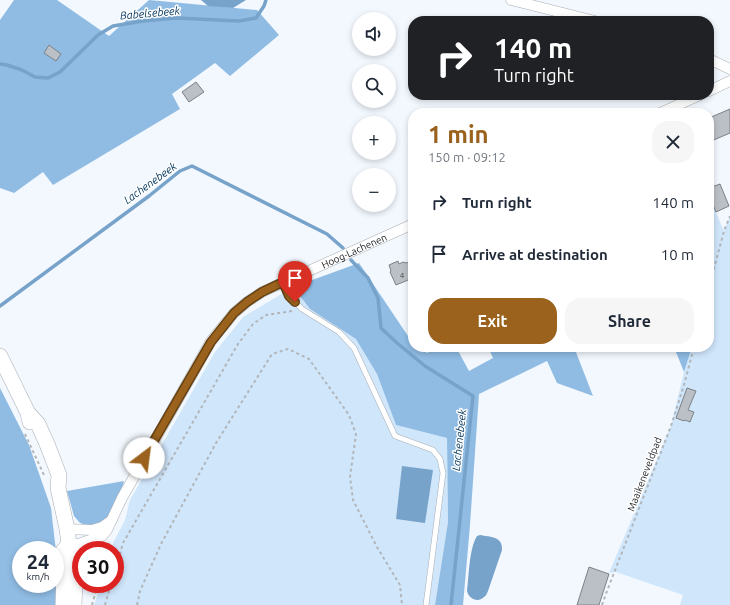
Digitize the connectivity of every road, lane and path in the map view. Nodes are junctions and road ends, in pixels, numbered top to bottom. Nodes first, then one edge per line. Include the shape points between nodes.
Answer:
1 (511, 0) edge
2 (575, 16) edge
3 (714, 61) edge
4 (730, 69) edge
5 (730, 82) edge
6 (714, 89) edge
7 (689, 100) edge
8 (671, 108) edge
9 (730, 216) edge
10 (408, 226) edge
11 (714, 268) edge
12 (283, 282) junction
13 (302, 309) junction
14 (693, 352) edge
15 (0, 356) edge
16 (23, 429) dead end
17 (52, 484) junction
18 (112, 520) junction
19 (67, 529) junction
20 (124, 541) edge
21 (69, 544) junction
22 (95, 593) edge
23 (108, 593) edge
24 (63, 605) edge
25 (74, 605) edge
26 (92, 605) edge
27 (105, 605) edge
28 (137, 605) edge
29 (402, 605) edge
30 (426, 605) edge
31 (602, 605) edge

1 - 2 street
3 - 4 street
5 - 6 street
7 - 8 street
9 - 11 path
10 - 12 street, Hoog-Lachenen
12 - 13 lane via 289,296
12 - 18 street, Hoog-Lachenen via 247,302 234,313 211,342
13 - 20 path via 266,315 254,324 238,344
13 - 30 lane via 339,332 354,348 395,436 433,450 440,459 444,473
14 - 31 path, Maaikeneveldpad via 671,426
15 - 17 main road via 28,412 30,425
16 - 17 path
17 - 19 main road
18 - 19 street via 92,530
18 - 21 street, Hoog-Lachenen via 102,536 78,544
19 - 21 main road
21 - 24 main road via 63,551
21 - 25 main road via 74,551
22 - 26 path
23 - 27 path
28 - 29 path via 140,590 161,544 216,443 272,354 288,349 310,358 349,415 356,434 350,477 353,500 400,585

